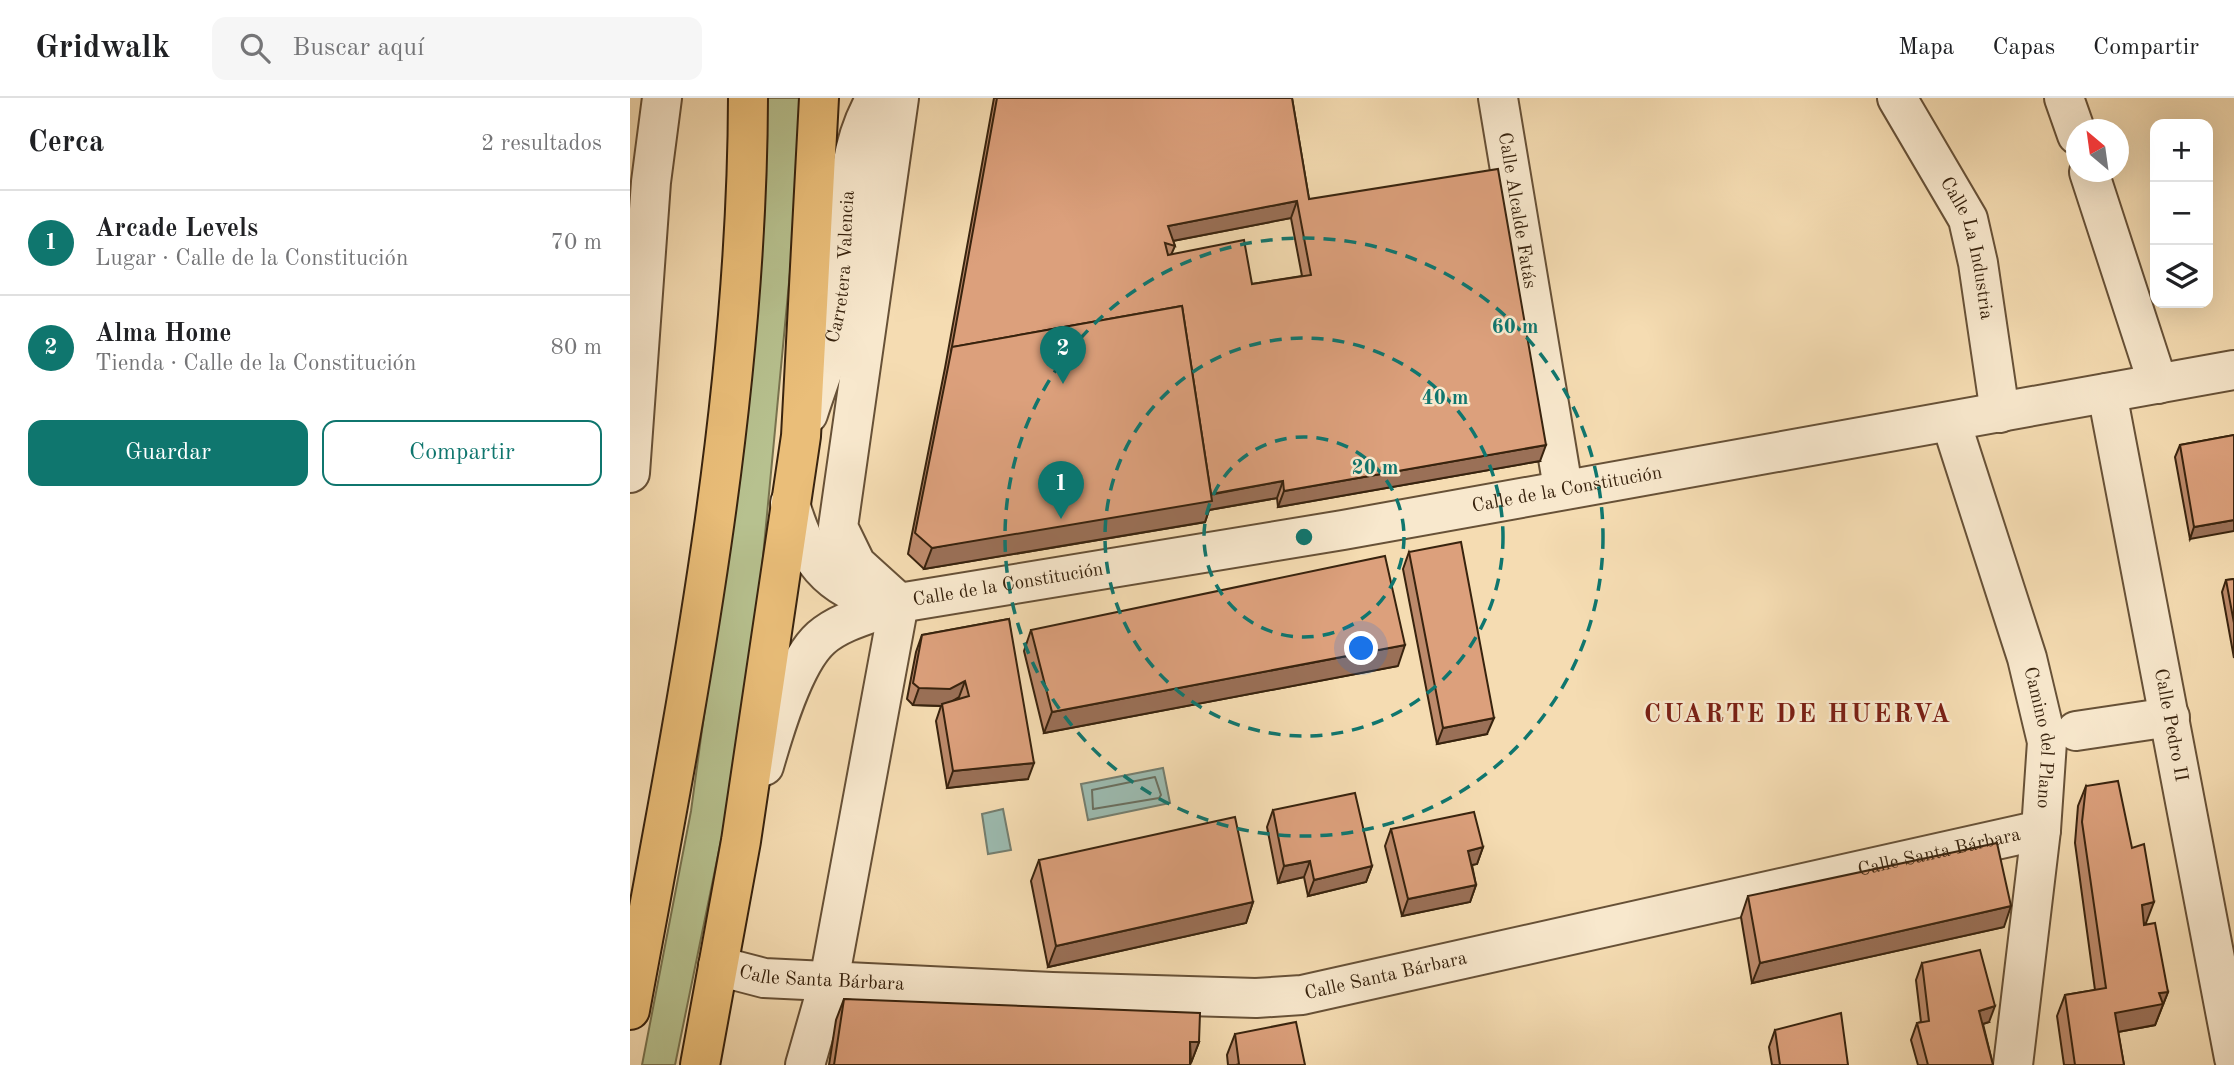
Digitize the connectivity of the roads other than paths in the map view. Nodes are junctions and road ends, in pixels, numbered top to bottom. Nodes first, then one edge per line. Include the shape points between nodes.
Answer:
1 (662, 98) edge
2 (748, 98) edge
3 (819, 98) edge
4 (876, 98) edge
5 (899, 98) edge
6 (1498, 98) edge
7 (1897, 98) edge
8 (2064, 98) edge
9 (2071, 119) edge
10 (2092, 182) edge
11 (640, 197) edge
12 (2234, 370) edge
13 (2158, 384) junction
14 (2108, 393) junction
15 (2000, 413) junction
16 (1951, 422) junction
17 (801, 436) junction
18 (630, 473) edge
19 (1563, 488) junction
20 (790, 503) junction
21 (900, 603) junction
22 (2170, 716) junction
23 (2076, 732) dead end
24 (2040, 830) junction
25 (741, 841) junction
26 (657, 864) junction
27 (630, 907) edge
28 (718, 965) junction
29 (829, 981) junction
30 (630, 1010) edge
31 (2234, 1058) edge
32 (700, 1065) edge
33 (805, 1065) edge
34 (2013, 1065) edge

1 - 11 street
2 - 26 highway via 741,269 722,474
3 - 17 highway
4 - 17 street, Carretera Valencia via 860,124 850,175 839,316
5 - 21 street via 838,527 856,564
6 - 19 street, Calle Alcalde Fatás
7 - 15 street, Calle La Industria via 1969,219
8 - 9 street
10 - 13 street
11 - 18 street
12 - 13 street, Calle de la Constitución
13 - 14 street, Calle de la Constitución
14 - 15 street, Calle de la Constitución
14 - 22 street, Calle Pedro II
15 - 16 street, Calle de la Constitución
16 - 19 street, Calle de la Constitución
16 - 24 street, Camino del Plano via 2027,658 2047,742
17 - 20 highway
19 - 21 street, Calle de la Constitución via 1343,530
20 - 21 street, Calle de la Constitución via 799,534 833,581 861,597
20 - 25 highway
21 - 25 street, Calle de la Constitución via 820,638 782,706
21 - 29 street
22 - 23 street
22 - 31 street, Calle Pedro II
24 - 29 street, Calle Santa Bárbara via 1302,995 1066,993
24 - 34 street, Camino del Plano
25 - 28 highway
26 - 27 highway
26 - 30 highway
28 - 29 street, Calle Santa Bárbara via 764,978
28 - 32 highway
29 - 33 street

